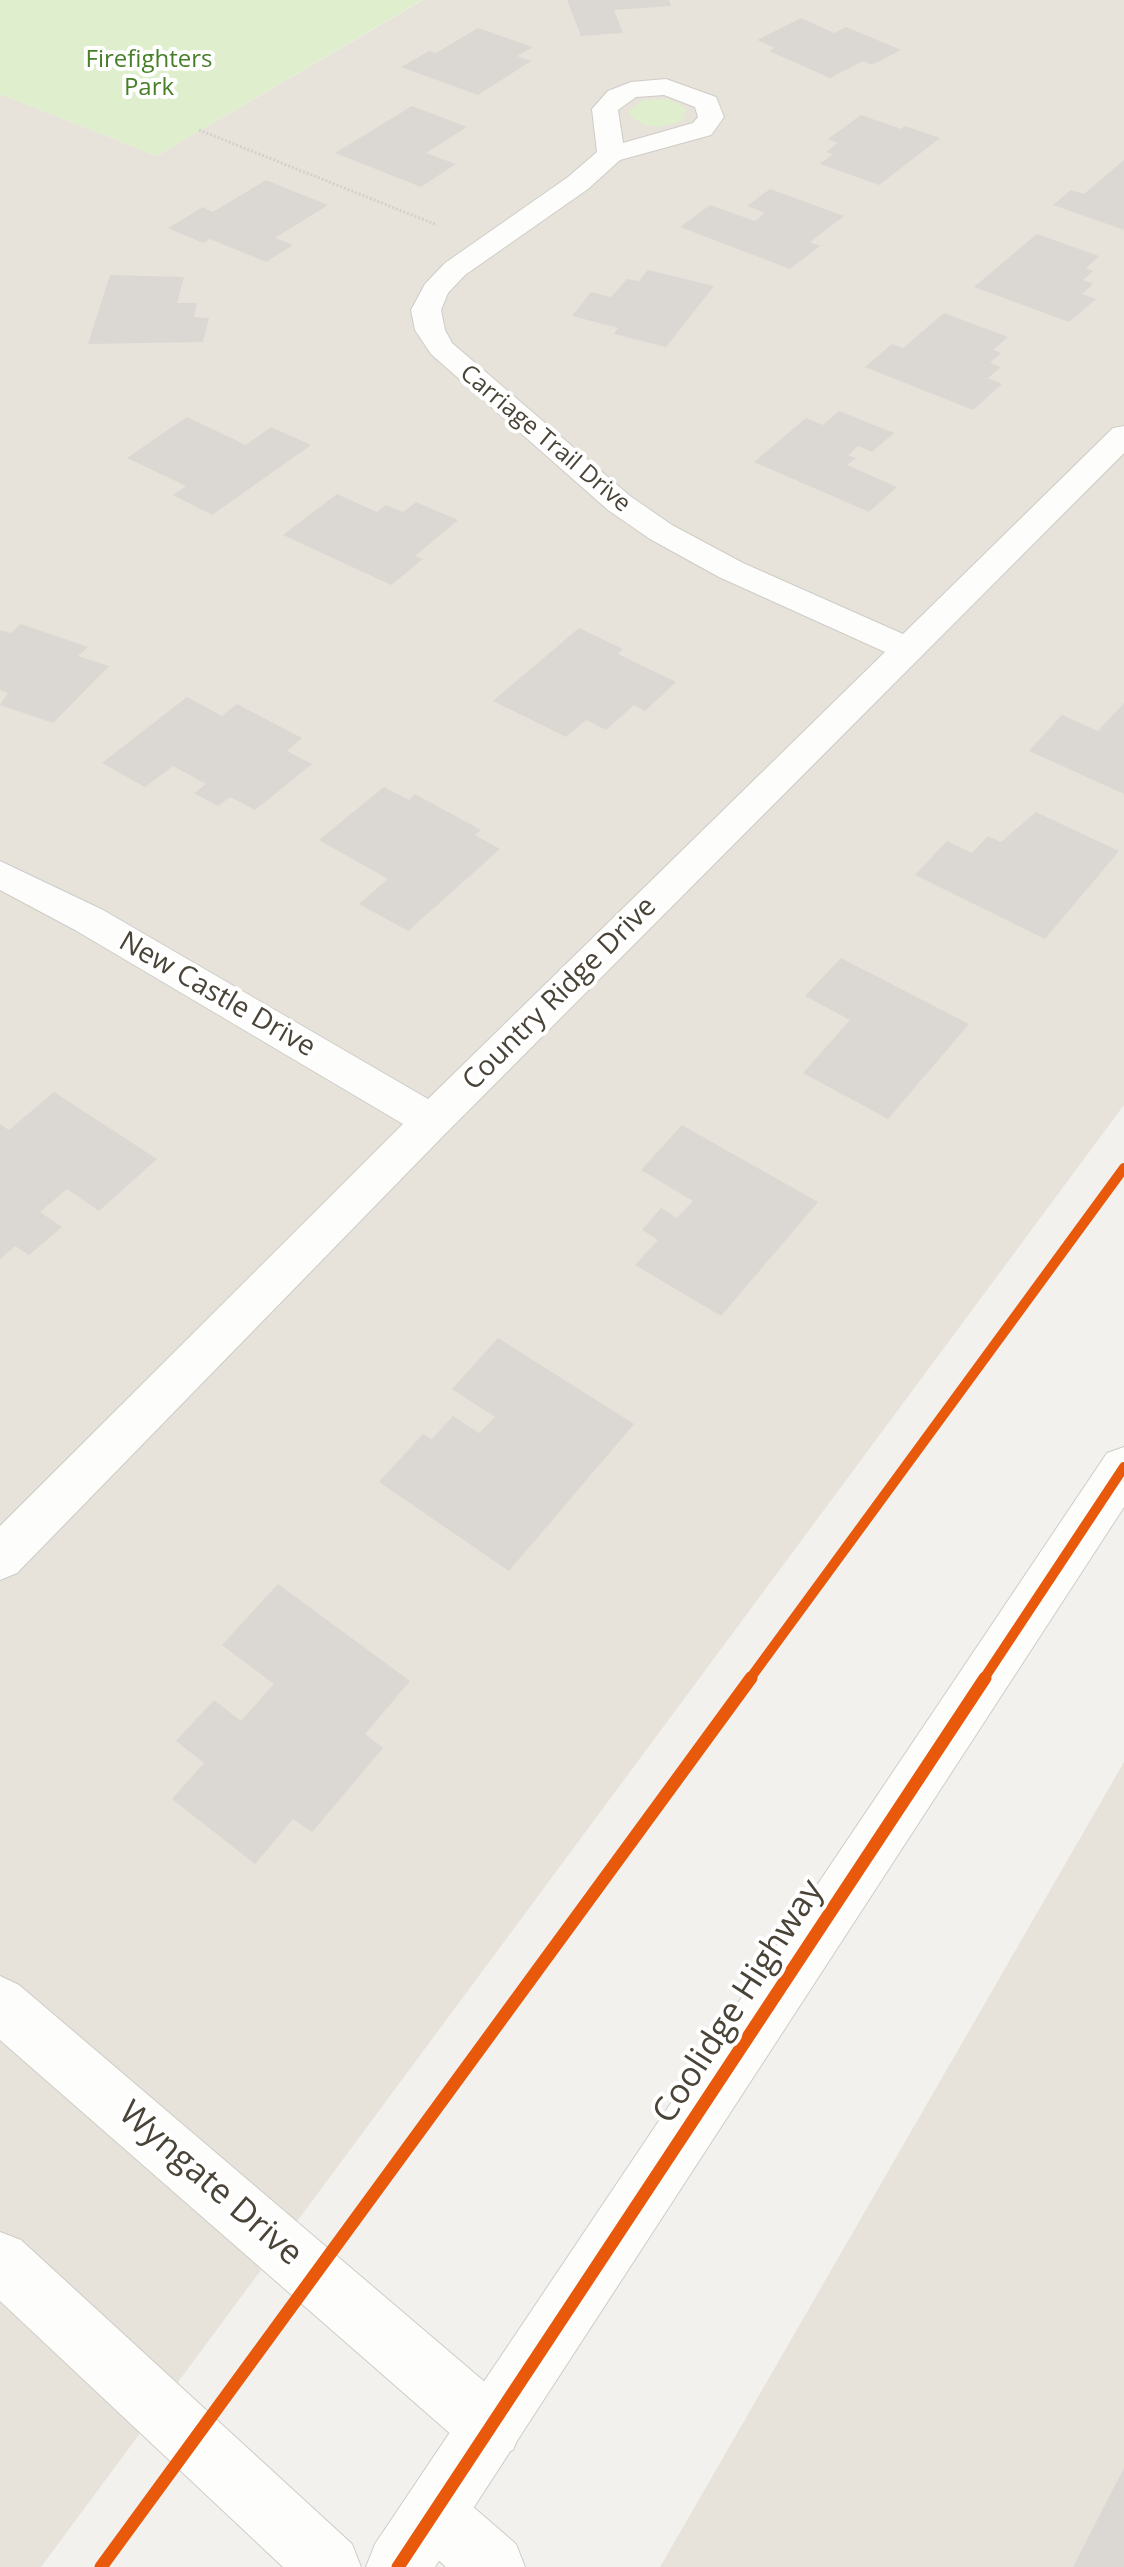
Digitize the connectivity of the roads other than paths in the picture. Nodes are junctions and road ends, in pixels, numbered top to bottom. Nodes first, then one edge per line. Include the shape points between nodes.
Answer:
1 (611, 154) dead end
2 (1124, 435) edge
3 (910, 650) junction
4 (0, 874) edge
5 (432, 1121) junction
6 (1124, 1467) edge
7 (0, 1558) edge
8 (0, 2004) edge
9 (0, 2261) edge
10 (491, 2428) junction
11 (434, 2514) junction
12 (329, 2567) edge
13 (398, 2567) edge
14 (493, 2567) edge

1 - 3 street, Carriage Trail Drive via 455,269 435,290 426,310 435,339 455,363 619,503 661,532 731,570
2 - 3 street, Country Ridge Drive
3 - 5 street, Country Ridge Drive
4 - 5 street, New Castle Drive via 89,920
5 - 7 street, Country Ridge Drive
6 - 10 street, Coolidge Highway
8 - 10 street, Wyngate Drive
9 - 12 street
10 - 11 street, Coolidge Highway
11 - 13 street, Coolidge Highway
11 - 14 street

